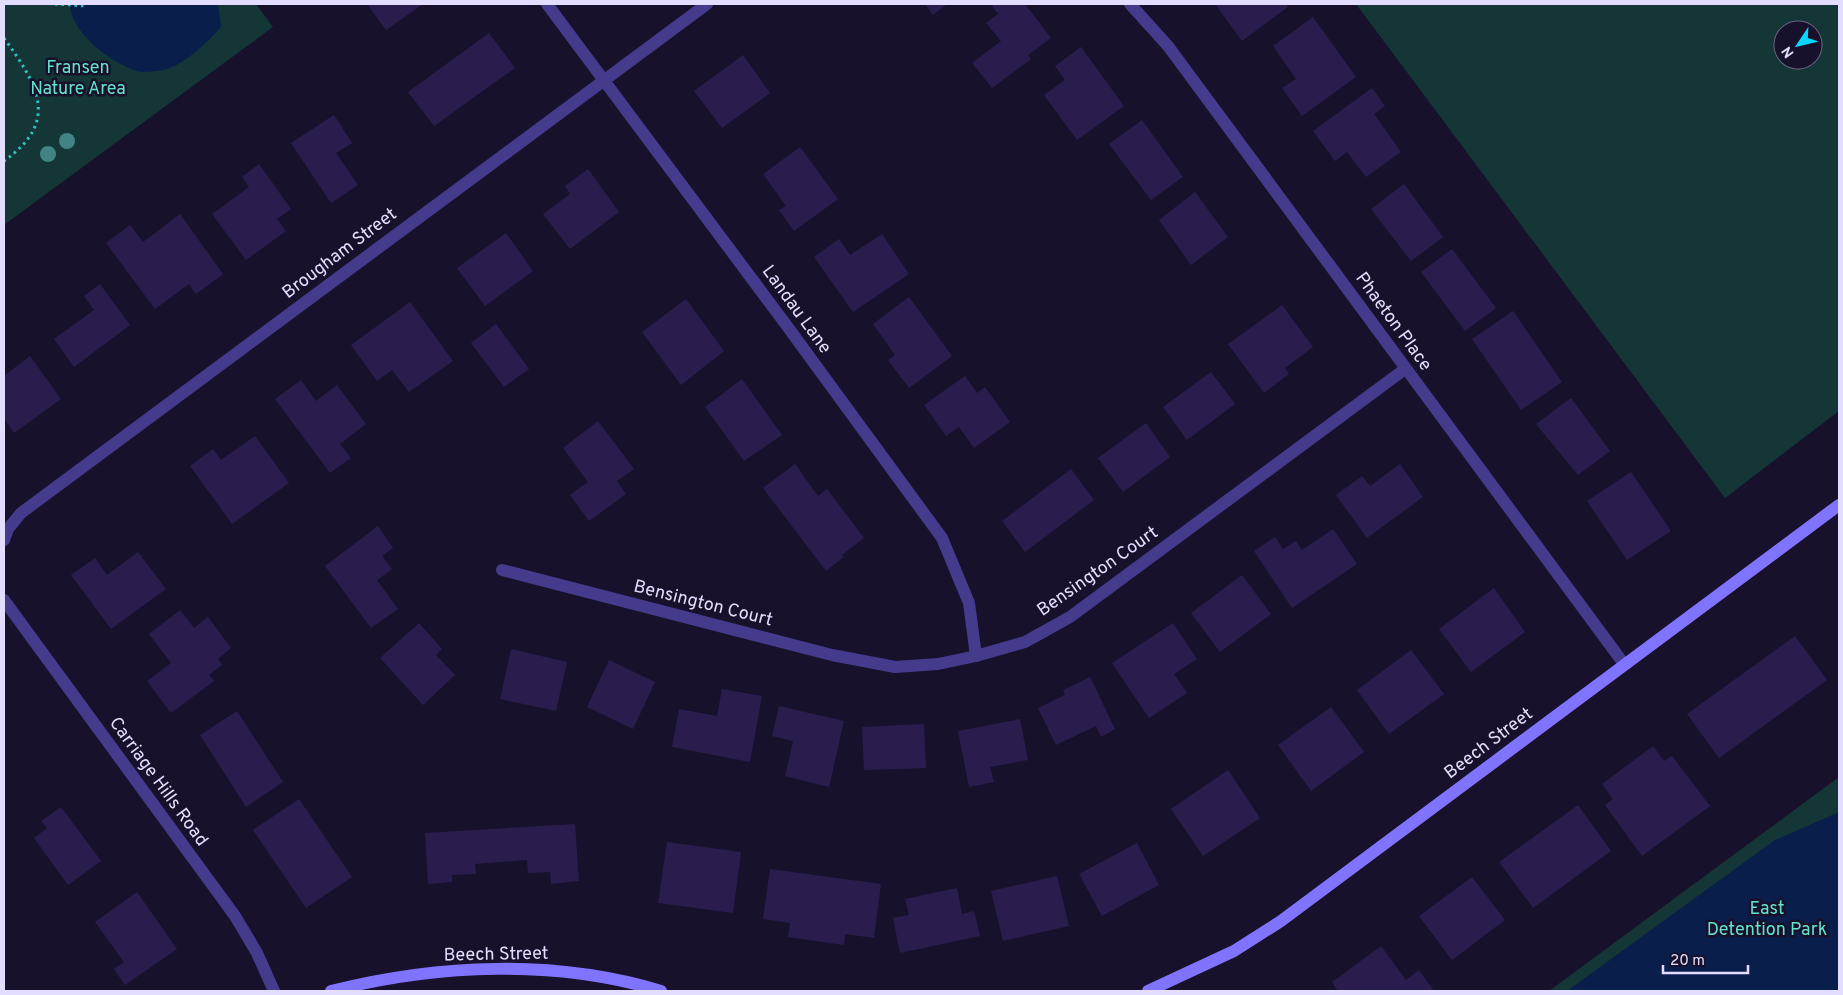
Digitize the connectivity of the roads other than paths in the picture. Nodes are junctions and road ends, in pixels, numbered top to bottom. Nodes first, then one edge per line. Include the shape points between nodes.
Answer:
1 (547, 4) edge
2 (707, 4) edge
3 (1130, 4) edge
4 (604, 79) junction
5 (1405, 369) junction
6 (1839, 506) edge
7 (4, 540) edge
8 (502, 570) dead end
9 (4, 600) edge
10 (976, 656) junction
11 (1624, 664) junction
12 (274, 991) edge
13 (331, 991) edge
14 (661, 991) edge
15 (1148, 991) edge

1 - 4 street, Landau Lane
2 - 4 street, Brougham Street
3 - 5 street, Phaeton Place via 1168,46
4 - 7 street, Brougham Street via 22,514 8,529
4 - 10 street, Landau Lane via 942,538 968,603
5 - 10 street, Bensington Court via 1070,617 1025,642
5 - 11 street, Phaeton Place
6 - 11 street, Beech Street
8 - 10 street, Bensington Court via 850,658 895,666 938,664
9 - 12 street, Carriage Hills Road via 235,916
11 - 15 street, Beech Street via 1281,921 1234,951
13 - 14 street, Beech Street via 373,980 468,969 563,971

